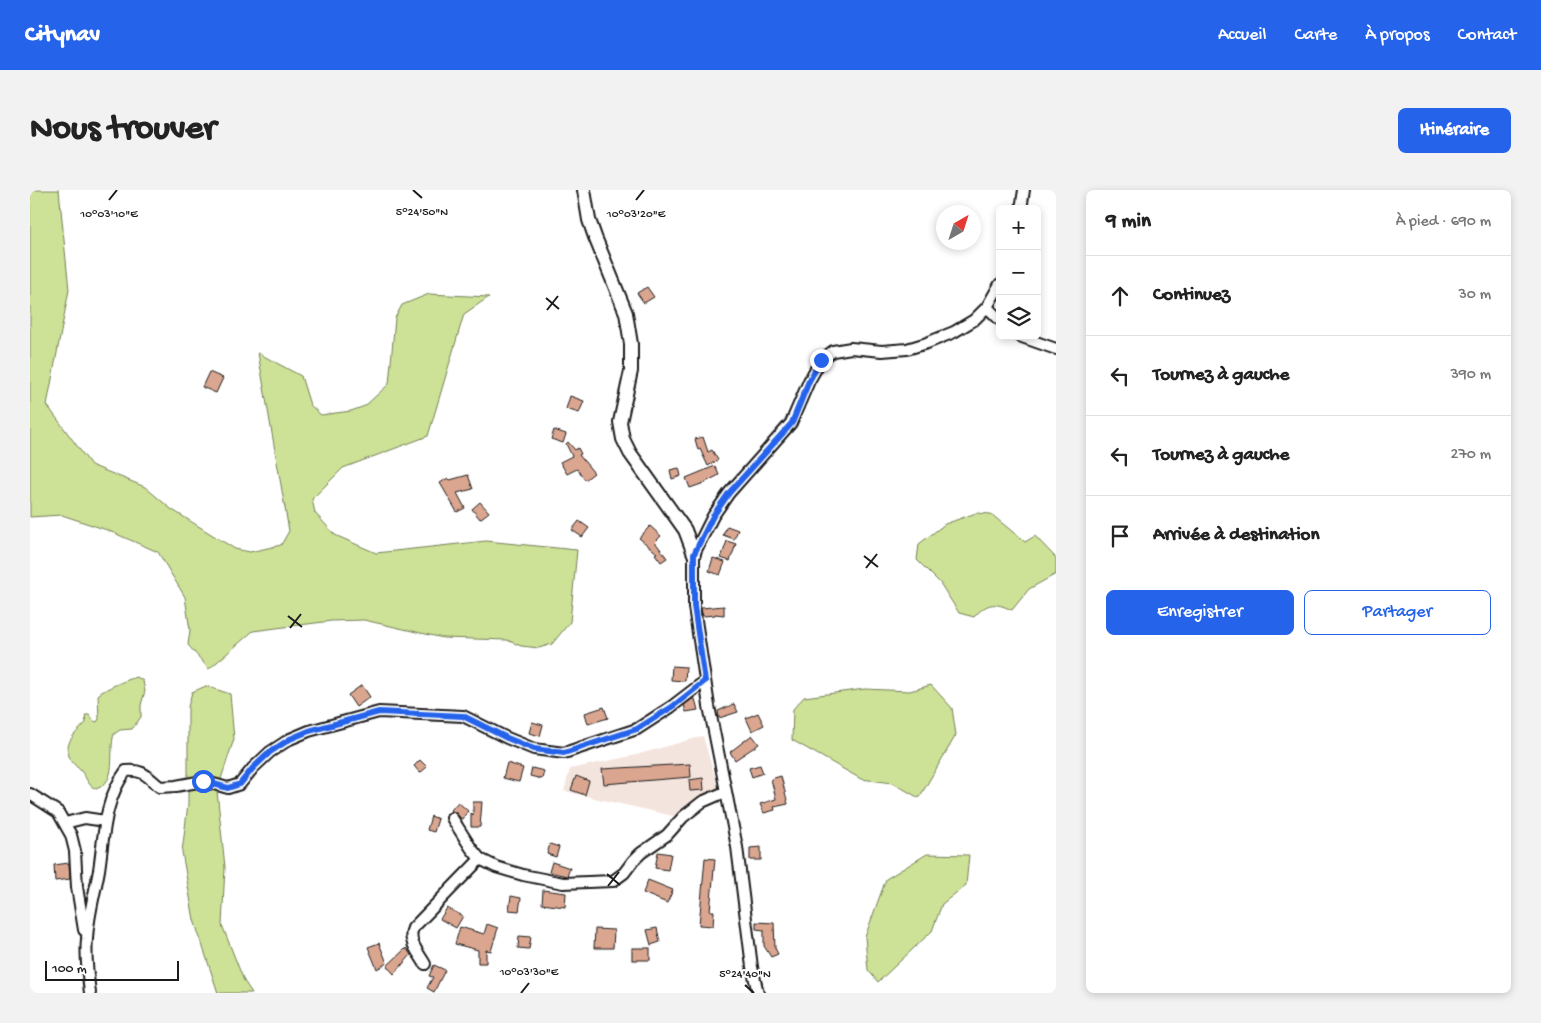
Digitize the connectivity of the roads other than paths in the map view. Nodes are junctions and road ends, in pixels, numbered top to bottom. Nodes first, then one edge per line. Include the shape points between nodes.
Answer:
1 (584, 190) edge
2 (1024, 190) edge
3 (1022, 205) edge
4 (996, 291) edge
5 (988, 306) junction
6 (996, 315) edge
7 (1030, 340) edge
8 (1056, 349) edge
9 (694, 554) junction
10 (705, 681) junction
11 (725, 792) junction
12 (30, 794) edge
13 (452, 818) dead end
14 (105, 821) junction
15 (65, 823) junction
16 (480, 859) junction
17 (86, 940) junction
18 (425, 964) dead end
19 (90, 993) edge
20 (758, 993) edge

1 - 9 street via 594,237 626,313 631,344 630,371 620,422 623,439 685,530
2 - 3 street
4 - 5 street
5 - 6 street
5 - 9 street via 974,320 927,343 882,351 851,348 833,351 821,360 792,423 729,493
7 - 8 street
9 - 10 street via 694,606
10 - 11 street
10 - 14 street via 637,729 564,753 534,749 463,716 379,712 290,739 270,752 240,784 228,788 203,781 160,787 137,770 126,771 109,802
11 - 16 street via 702,802 682,817 667,835 612,881 563,883 523,875
11 - 20 street via 737,847
12 - 15 street via 58,812
13 - 16 street
14 - 15 street via 85,818
14 - 17 street
15 - 17 street via 74,851
16 - 18 street via 413,928 411,940
17 - 19 street

